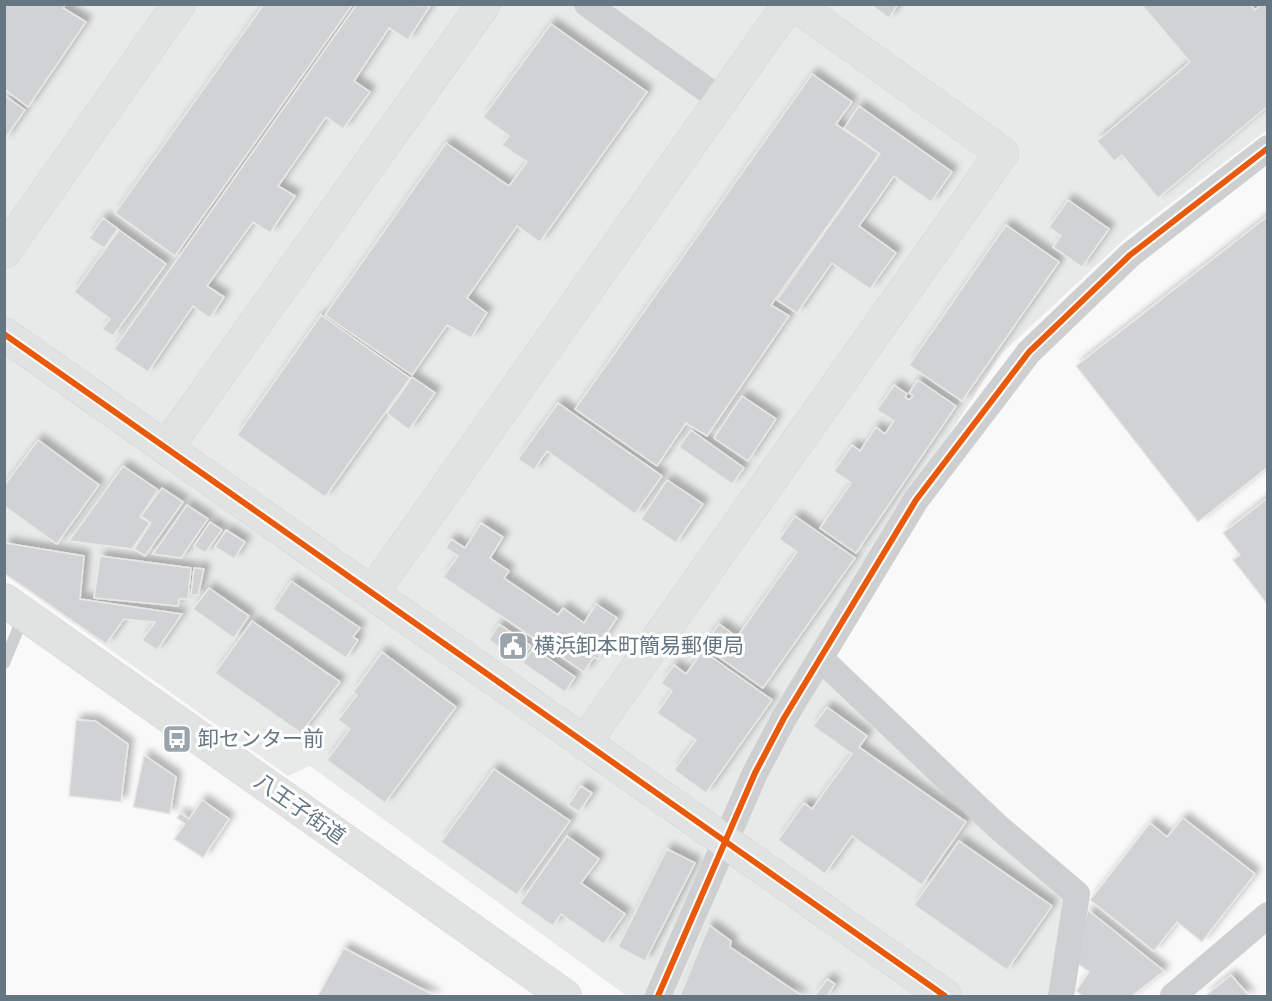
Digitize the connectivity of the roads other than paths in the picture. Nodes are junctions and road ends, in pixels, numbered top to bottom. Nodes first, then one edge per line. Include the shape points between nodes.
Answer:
1 (179, 4) edge
2 (484, 4) edge
3 (587, 4) edge
4 (789, 4) edge
5 (794, 4) edge
6 (721, 100) junction
7 (1268, 147) edge
8 (4, 252) edge
9 (4, 334) edge
10 (166, 448) junction
11 (372, 593) junction
12 (14, 607) edge
13 (821, 659) junction
14 (4, 663) edge
15 (584, 743) junction
16 (727, 842) junction
17 (1268, 915) edge
18 (566, 996) edge
19 (658, 996) edge
20 (945, 996) edge
21 (1061, 996) edge
22 (1173, 996) edge

1 - 8 street
2 - 10 street
3 - 6 street
4 - 6 street
5 - 15 street via 1002,153
6 - 11 street
7 - 13 street via 1130,255 1029,352 916,500
9 - 10 street
10 - 11 street
11 - 15 street
12 - 14 lane
12 - 18 street, 八王子街道
13 - 16 street via 755,773
13 - 21 street via 997,826 1077,894
15 - 16 street
16 - 19 street
16 - 20 street
17 - 22 street

